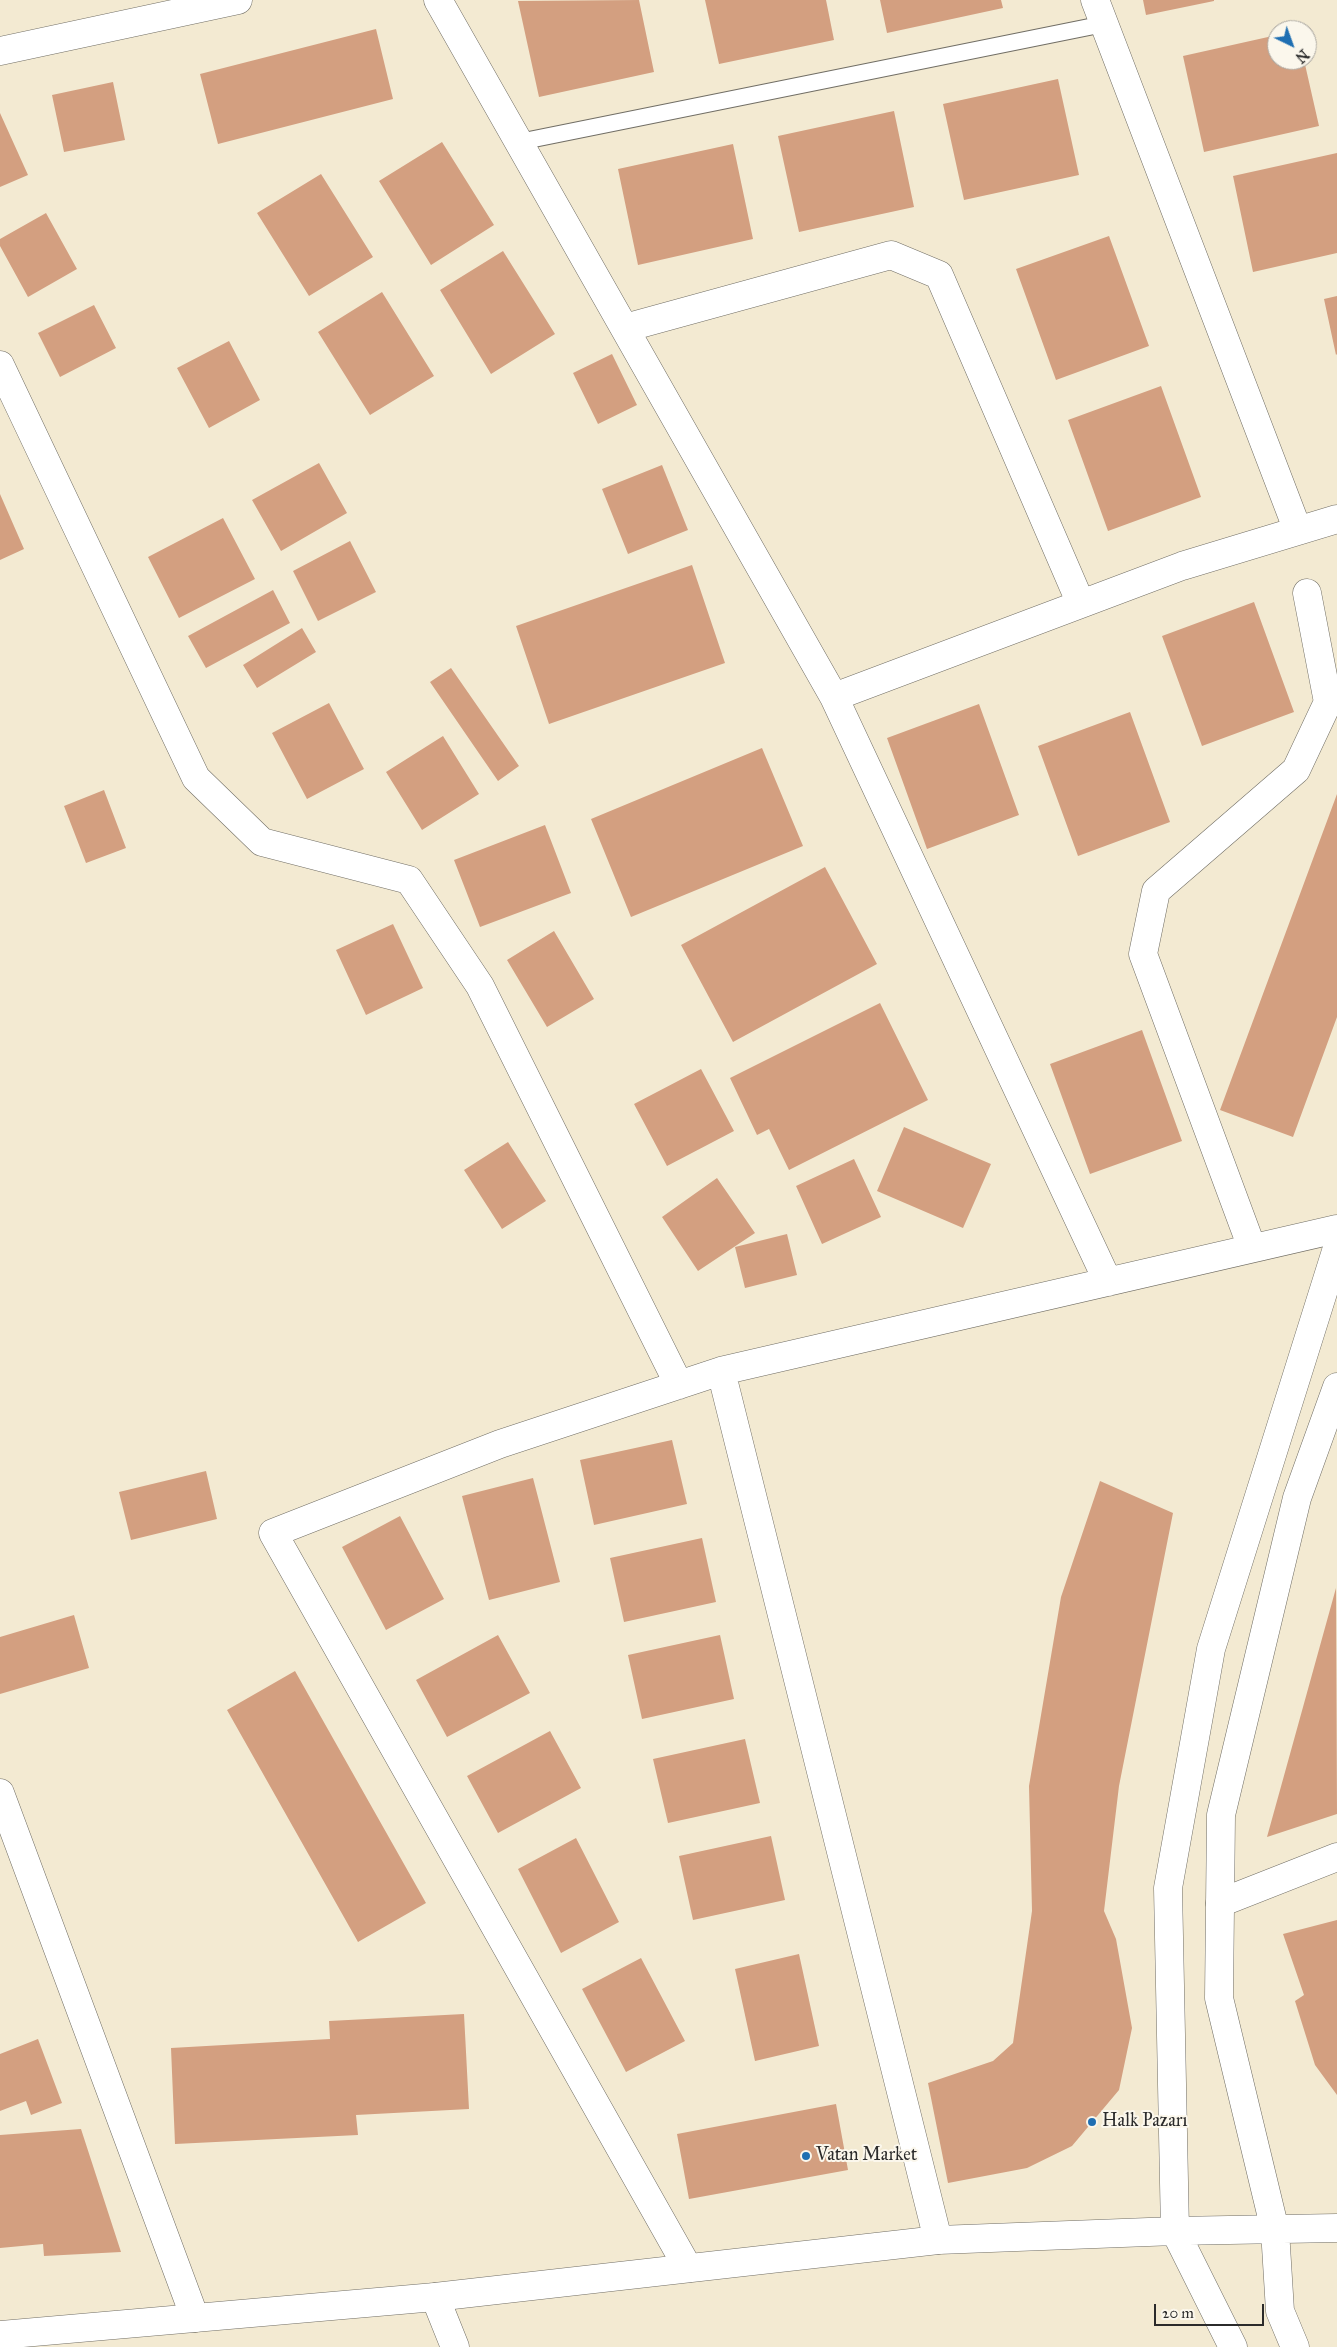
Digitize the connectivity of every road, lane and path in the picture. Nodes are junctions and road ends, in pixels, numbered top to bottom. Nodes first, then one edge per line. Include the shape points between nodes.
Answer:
1 (238, 0) edge
2 (438, 0) edge
3 (1099, 12) edge
4 (0, 51) edge
5 (519, 142) junction
6 (625, 328) junction
7 (0, 365) edge
8 (1337, 518) edge
9 (1298, 531) junction
10 (1307, 593) dead end
11 (1080, 604) junction
12 (834, 697) junction
13 (1337, 1228) edge
14 (1252, 1248) junction
15 (1337, 1248) edge
16 (1108, 1282) junction
17 (720, 1371) junction
18 (679, 1385) junction
19 (1337, 1387) edge
20 (0, 1793) edge
21 (1337, 1857) edge
22 (1220, 1903) junction
23 (1337, 2228) edge
24 (1275, 2230) junction
25 (1175, 2231) junction
26 (938, 2240) junction
27 (688, 2268) junction
28 (435, 2297) junction
29 (195, 2318) junction
30 (0, 2335) edge
31 (62, 2339) edge
32 (456, 2347) edge
33 (1233, 2347) edge
34 (1295, 2347) edge

1 - 4 street
2 - 5 street
3 - 5 lane
3 - 9 street
5 - 6 street
6 - 11 street via 891,255 939,275
6 - 12 street
7 - 18 street via 196,778 262,842 409,880 480,986
8 - 9 street
9 - 11 street via 1182,566
10 - 14 street via 1328,702 1296,770 1156,891 1143,954
11 - 12 street
12 - 16 street
13 - 14 street
14 - 16 street
15 - 25 street via 1211,1649 1168,1888
16 - 17 street
17 - 18 street
17 - 26 street
18 - 27 street via 500,1444 273,1533
19 - 22 street via 1297,1498 1221,1815
20 - 29 street
21 - 22 street
22 - 24 street via 1219,1998
23 - 24 street
24 - 25 street
24 - 34 street via 1280,2311
25 - 26 street
25 - 33 street
26 - 27 street
27 - 28 street
28 - 29 street
28 - 32 street
29 - 31 street
30 - 31 street

